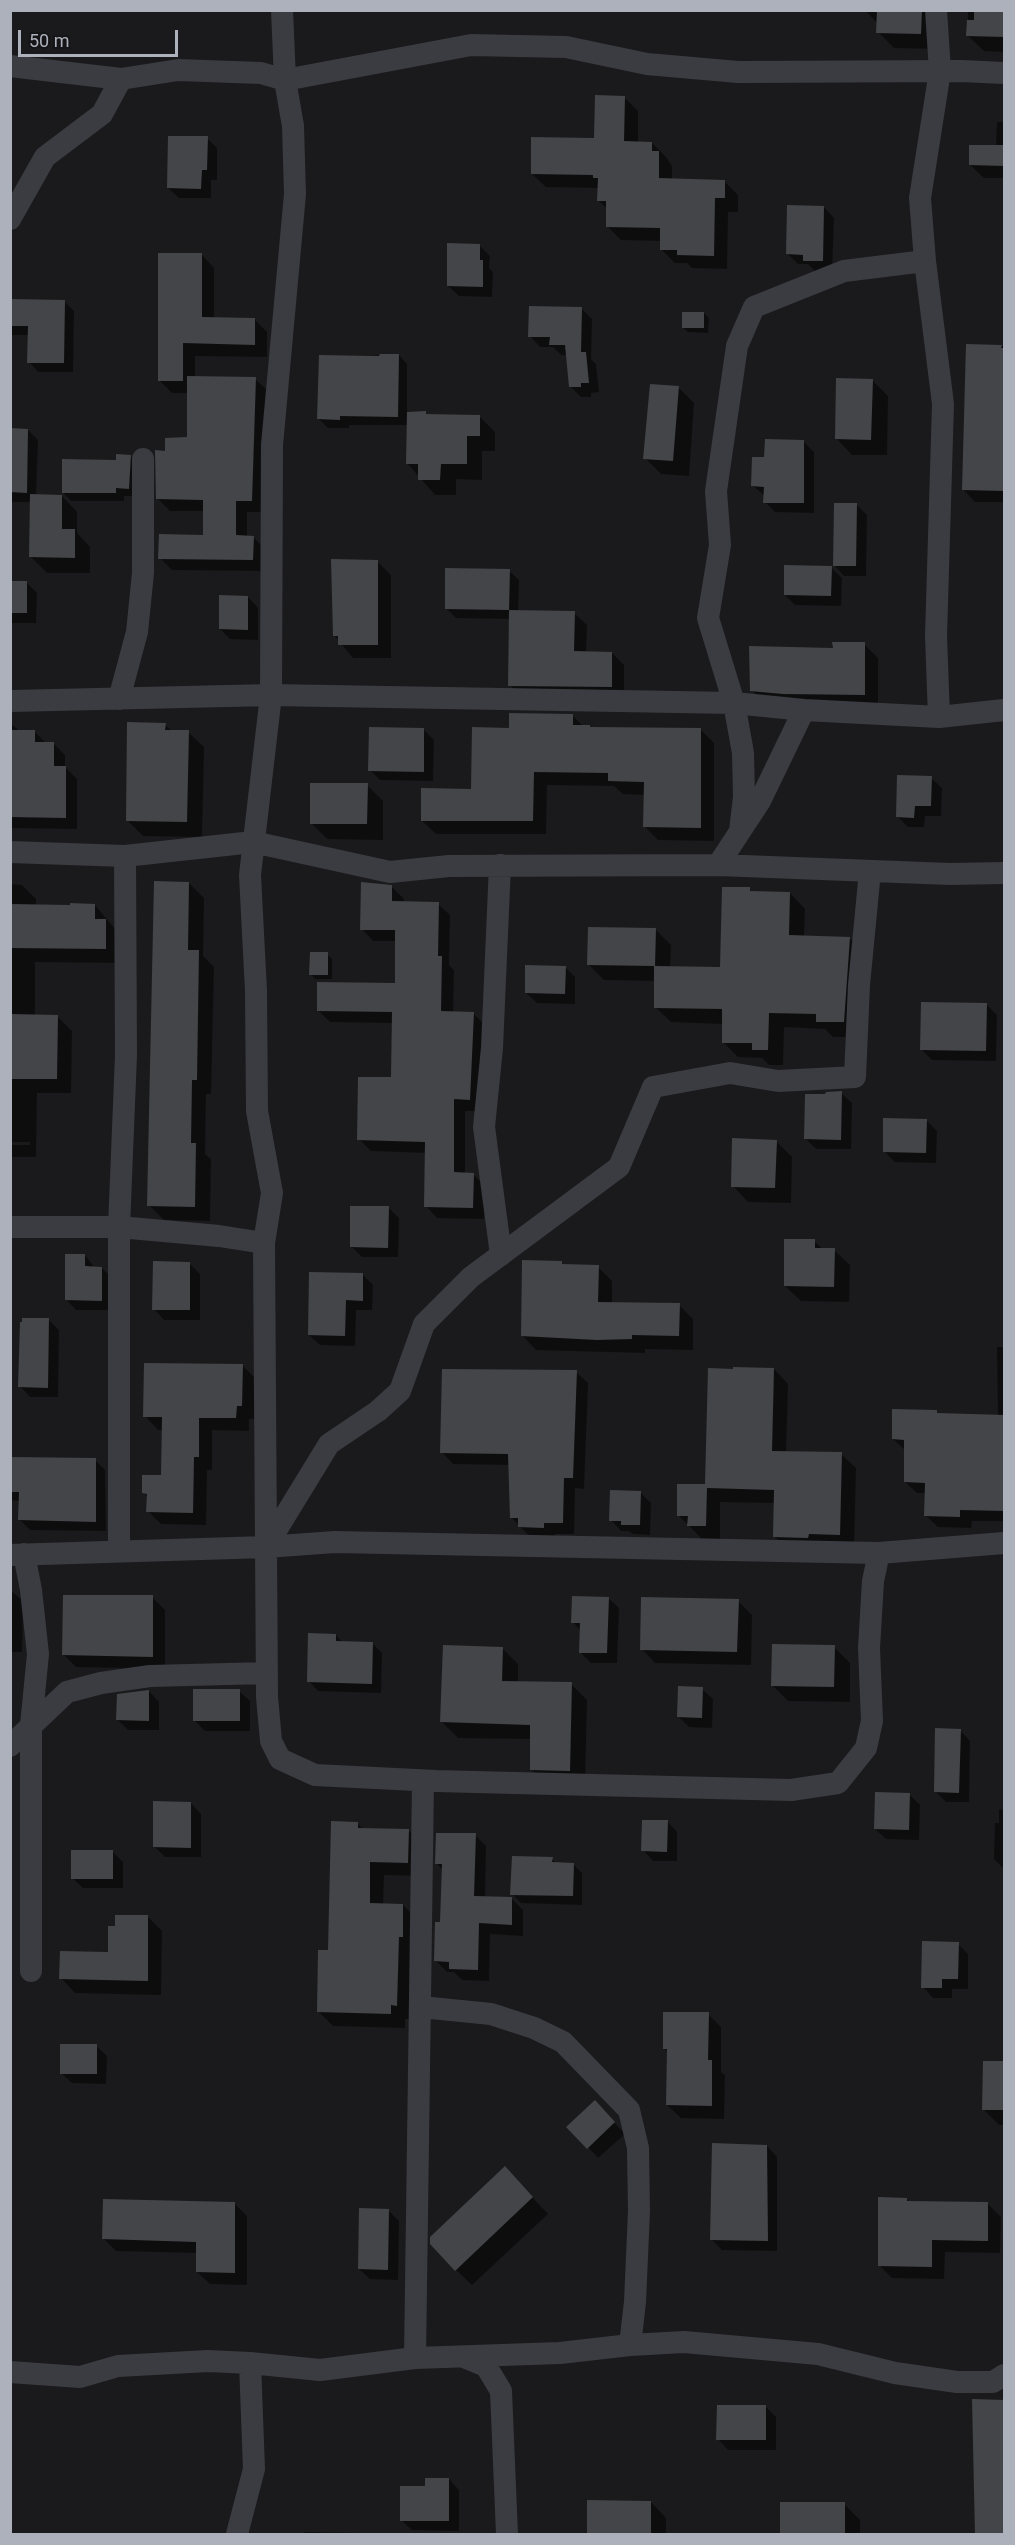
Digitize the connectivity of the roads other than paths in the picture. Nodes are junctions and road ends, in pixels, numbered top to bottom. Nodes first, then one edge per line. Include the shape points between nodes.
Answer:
1 (282, 10) edge
2 (936, 10) edge
3 (10, 66) edge
4 (940, 71) junction
5 (1005, 73) edge
6 (121, 79) junction
7 (285, 80) junction
8 (10, 219) edge
9 (925, 261) junction
10 (143, 459) dead end
11 (271, 695) junction
12 (119, 699) junction
13 (10, 701) edge
14 (734, 703) junction
15 (804, 710) junction
16 (1005, 710) edge
17 (939, 717) junction
18 (740, 831) junction
19 (253, 842) junction
20 (10, 852) edge
21 (125, 856) junction
22 (718, 865) junction
23 (500, 866) junction
24 (870, 871) junction
25 (1005, 873) edge
26 (10, 1227) edge
27 (119, 1227) junction
28 (264, 1243) junction
29 (501, 1255) junction
30 (1005, 1543) edge
31 (266, 1546) junction
32 (119, 1551) junction
33 (879, 1553) junction
34 (17, 1555) edge
35 (267, 1673) junction
36 (32, 1725) junction
37 (10, 1746) edge
38 (423, 1781) junction
39 (32, 1971) dead end
40 (421, 2007) junction
41 (630, 2345) junction
42 (458, 2355) junction
43 (416, 2358) junction
44 (250, 2363) junction
45 (10, 2372) edge
46 (1005, 2375) edge
47 (237, 2535) edge
48 (507, 2535) edge

1 - 7 street
2 - 4 street
3 - 6 street
4 - 5 street
4 - 7 street via 738,72 647,64 566,47 471,45
4 - 9 street via 920,198
6 - 7 street via 188,70 261,73
6 - 8 street via 102,114 45,157
7 - 11 street via 293,126 295,194 272,445
9 - 14 street via 844,271 754,307 736,346 716,491 720,545 708,618
9 - 17 street via 943,404 936,636
10 - 12 street via 143,573 137,632
11 - 12 street
11 - 14 street
11 - 19 street
12 - 13 street
14 - 15 street
14 - 18 street via 743,753
15 - 17 street
15 - 18 street via 760,801
16 - 17 street
18 - 22 street
19 - 21 street
19 - 23 street via 390,872
19 - 28 street via 250,875 257,1111 272,1193
20 - 21 street
21 - 27 street via 126,1055
22 - 23 street
22 - 24 street
23 - 29 street via 492,1048 484,1127
24 - 25 street
24 - 29 street via 855,1077 778,1081 730,1073 653,1087 619,1167
26 - 27 street
27 - 28 street
27 - 32 street
28 - 31 street
29 - 31 street via 471,1277 424,1324 400,1390 378,1411 329,1444
30 - 33 street
31 - 32 street
31 - 33 street via 335,1542
31 - 35 street
32 - 34 street
33 - 38 street via 873,1581 869,1648 872,1721 866,1748 838,1783 791,1790
34 - 36 street via 38,1654
35 - 36 street via 150,1676 101,1683 67,1692
35 - 38 street via 271,1741 280,1759 315,1775
36 - 37 street
36 - 39 street
38 - 40 street
40 - 41 street via 491,2014 563,2042 629,2110 638,2148 639,2211
40 - 43 street
41 - 42 street via 560,2353
41 - 46 street via 684,2342 818,2354 895,2373 957,2382 993,2382
42 - 43 street
42 - 48 street via 486,2366 501,2391
43 - 44 street via 320,2370
44 - 45 street via 118,2366 80,2378
44 - 47 street via 254,2469

